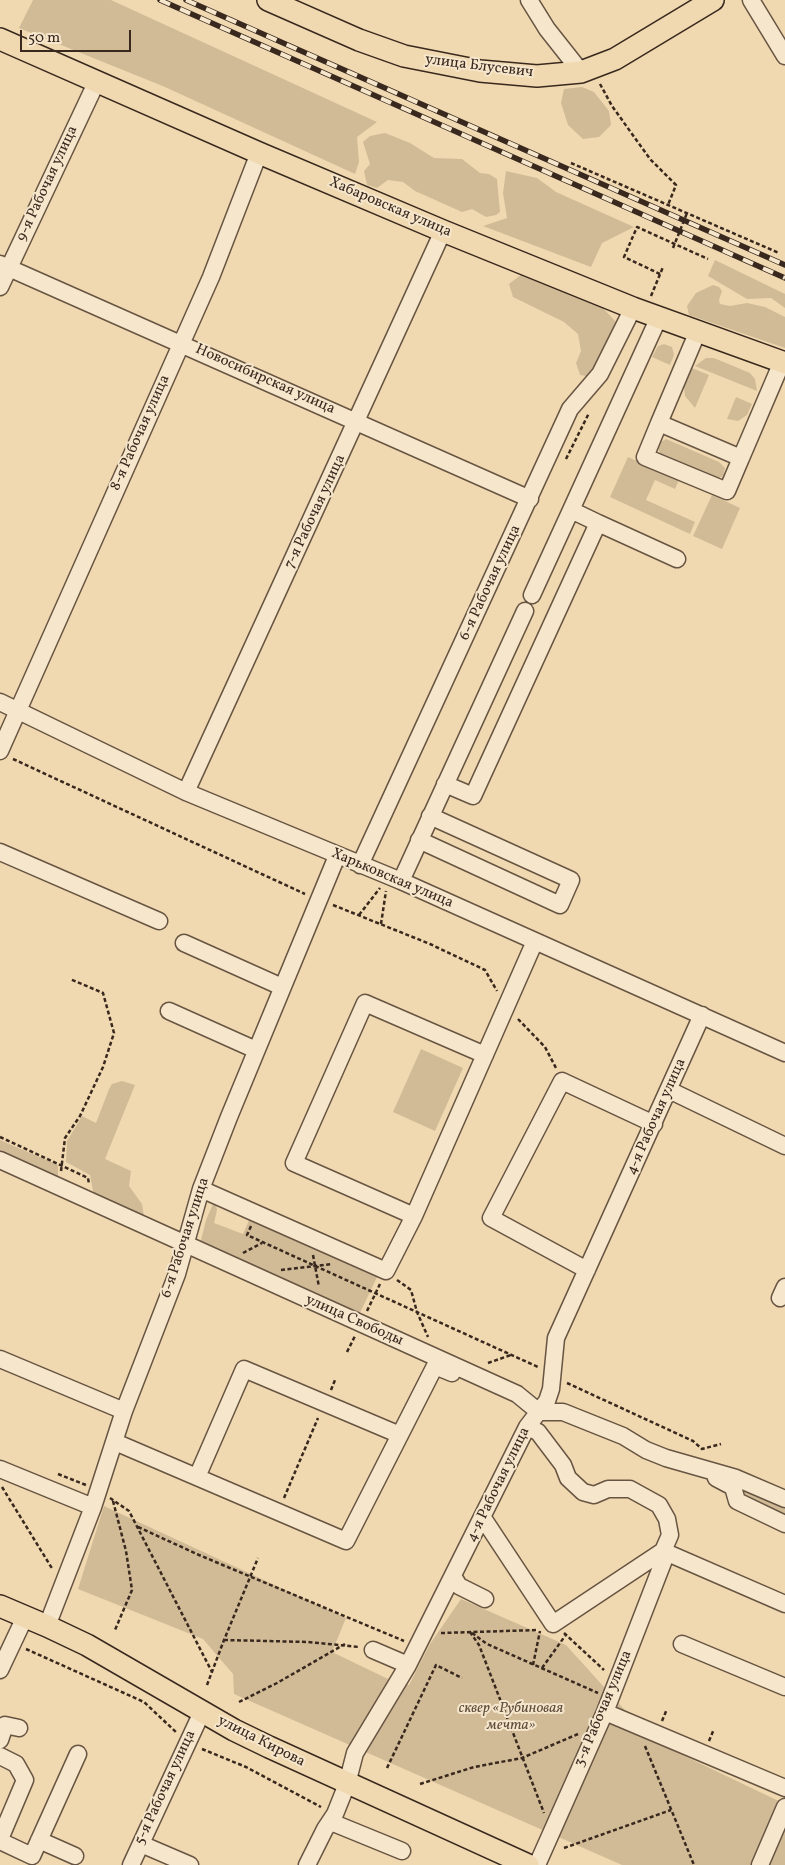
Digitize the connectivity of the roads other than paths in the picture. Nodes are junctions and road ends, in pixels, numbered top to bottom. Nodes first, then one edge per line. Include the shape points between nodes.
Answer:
1 (268, 0) edge
2 (528, 0) edge
3 (713, 0) edge
4 (751, 0) edge
5 (0, 39) edge
6 (785, 56) edge
7 (586, 70) junction
8 (97, 81) junction
9 (259, 153) junction
10 (443, 230) junction
11 (4, 266) edge
12 (0, 287) edge
13 (647, 310) junction
14 (698, 331) junction
15 (180, 343) junction
16 (783, 362) edge
17 (358, 421) junction
18 (659, 423) junction
19 (741, 458) junction
20 (530, 498) junction
21 (571, 510) junction
22 (598, 523) junction
23 (677, 559) dead end
24 (532, 595) dead end
25 (524, 611) dead end
26 (0, 702) edge
27 (18, 710) junction
28 (4, 754) edge
29 (445, 784) junction
30 (186, 792) junction
31 (430, 816) junction
32 (419, 840) junction
33 (0, 852) edge
34 (337, 856) junction
35 (360, 865) junction
36 (394, 878) junction
37 (159, 920) dead end
38 (536, 941) junction
39 (184, 943) dead end
40 (282, 987) junction
41 (168, 1011) dead end
42 (702, 1015) junction
43 (256, 1050) junction
44 (785, 1053) edge
45 (485, 1055) junction
46 (669, 1090) junction
47 (654, 1124) junction
48 (785, 1146) edge
49 (0, 1160) edge
50 (201, 1189) junction
51 (414, 1216) junction
52 (186, 1245) junction
53 (587, 1270) junction
54 (0, 1359) edge
55 (124, 1411) junction
56 (533, 1418) junction
57 (400, 1435) junction
58 (115, 1442) junction
59 (709, 1471) junction
60 (1, 1474) edge
61 (197, 1477) junction
62 (785, 1499) edge
63 (93, 1507) junction
64 (483, 1518) junction
65 (785, 1524) edge
66 (665, 1551) junction
67 (453, 1576) junction
68 (485, 1599) dead end
69 (785, 1604) edge
70 (0, 1606) edge
71 (26, 1616) junction
72 (47, 1626) junction
73 (682, 1644) dead end
74 (373, 1650) road end
75 (408, 1665) junction
76 (0, 1670) edge
77 (785, 1687) edge
78 (202, 1712) junction
79 (604, 1713) junction
80 (19, 1728) dead end
81 (0, 1740) edge
82 (78, 1754) dead end
83 (0, 1756) edge
84 (347, 1784) junction
85 (785, 1788) edge
86 (785, 1807) edge
87 (331, 1822) junction
88 (0, 1840) edge
89 (39, 1840) junction
90 (141, 1844) junction
91 (402, 1851) dead end
92 (75, 1856) dead end
93 (30, 1860) edge
94 (131, 1865) edge
95 (190, 1865) edge
96 (307, 1865) edge
97 (528, 1865) edge
98 (537, 1865) edge
99 (760, 1865) edge

1 - 7 main road, улица Блусевич via 404,56 527,75
2 - 7 street via 547,29
3 - 7 main road, улица Блусевич via 615,59
4 - 6 street
5 - 8 main road, Хабаровская улица
8 - 9 main road, Хабаровская улица
8 - 11 street, 9-я Рабочая улица
9 - 10 main road, Хабаровская улица
9 - 15 street, 8-я Рабочая улица via 211,277
10 - 13 main road, Хабаровская улица
10 - 17 street, 7-я Рабочая улица
11 - 12 street, 9-я Рабочая улица
11 - 15 street, Новосибирская улица
13 - 14 main road, Хабаровская улица
13 - 20 street, 6-я Рабочая улица via 570,409
13 - 21 street
14 - 16 main road, Хабаровская улица
14 - 18 street
15 - 17 street, Новосибирская улица
15 - 27 street, 8-я Рабочая улица
16 - 19 street
17 - 20 street, Новосибирская улица
17 - 30 street, 7-я Рабочая улица
18 - 19 street
18 - 19 street via 645,457 727,492
20 - 35 street, 6-я Рабочая улица
21 - 22 street
21 - 24 street
22 - 23 street
22 - 29 street via 473,796
25 - 29 street
26 - 27 street, Харьковская улица
27 - 28 street, 8-я Рабочая улица
27 - 30 street, Харьковская улица
29 - 31 street
30 - 34 street, Харьковская улица
31 - 32 street
31 - 32 street via 572,880 560,905
32 - 36 street
33 - 37 street
34 - 35 street, Харьковская улица
34 - 40 street, 6-я Рабочая улица
35 - 36 street, Харьковская улица
36 - 38 street, Харьковская улица
38 - 42 street, Харьковская улица
38 - 45 street
39 - 40 street
40 - 43 street, 6-я Рабочая улица
41 - 43 street
42 - 44 street, Харьковская улица
42 - 46 street, 4-я Рабочая улица
43 - 50 street, 6-я Рабочая улица
45 - 51 street
45 - 51 street via 365,1003 294,1163
46 - 47 street, 4-я Рабочая улица
46 - 48 street
47 - 53 street, 4-я Рабочая улица
47 - 53 street via 562,1081 491,1218
49 - 52 street, улица Свободы
50 - 51 street via 386,1272
50 - 52 street, 6-я Рабочая улица
52 - 55 street, 6-я Рабочая улица
52 - 56 street, улица Свободы via 517,1394
53 - 56 street, 4-я Рабочая улица via 556,1338 548,1401
54 - 55 street
55 - 58 street, 6-я Рабочая улица
56 - 57 street via 517,1402 435,1366
56 - 59 street via 563,1412 623,1436 653,1453
56 - 64 street, 4-я Рабочая улица
56 - 66 street, 3-я Рабочая улица via 538,1432 563,1465 568,1478 583,1492 594,1494 608,1489 630,1489 659,1505 667,1519 670,1535
57 - 61 street via 346,1542
57 - 61 street via 244,1369
58 - 61 street
58 - 63 street, 6-я Рабочая улица via 106,1495
59 - 62 street via 736,1478
59 - 65 street via 718,1480 733,1486 737,1501
60 - 63 street
63 - 72 street, 6-я Рабочая улица
64 - 66 street via 553,1624
64 - 67 street, 4-я Рабочая улица
66 - 69 street
66 - 79 street, 3-я Рабочая улица
67 - 68 street via 460,1586
67 - 75 street, 4-я Рабочая улица
70 - 71 main road, улица Кирова
71 - 72 main road, улица Кирова
71 - 76 street
72 - 78 main road, улица Кирова via 121,1663
73 - 77 street
74 - 75 street
75 - 84 street, 4-я Рабочая улица via 355,1753
78 - 84 main road, улица Кирова
78 - 90 street, 5-я Рабочая улица
79 - 85 street
79 - 98 street, 3-я Рабочая улица
80 - 81 street via 5,1725
82 - 89 street
83 - 88 street via 16,1764 25,1780
84 - 87 street, 4-я Рабочая улица
84 - 97 main road, улица Кирова
86 - 99 street
87 - 91 street
87 - 96 street, 4-я Рабочая улица
88 - 93 street
89 - 92 street
89 - 93 street
90 - 94 street, 5-я Рабочая улица
90 - 95 street

